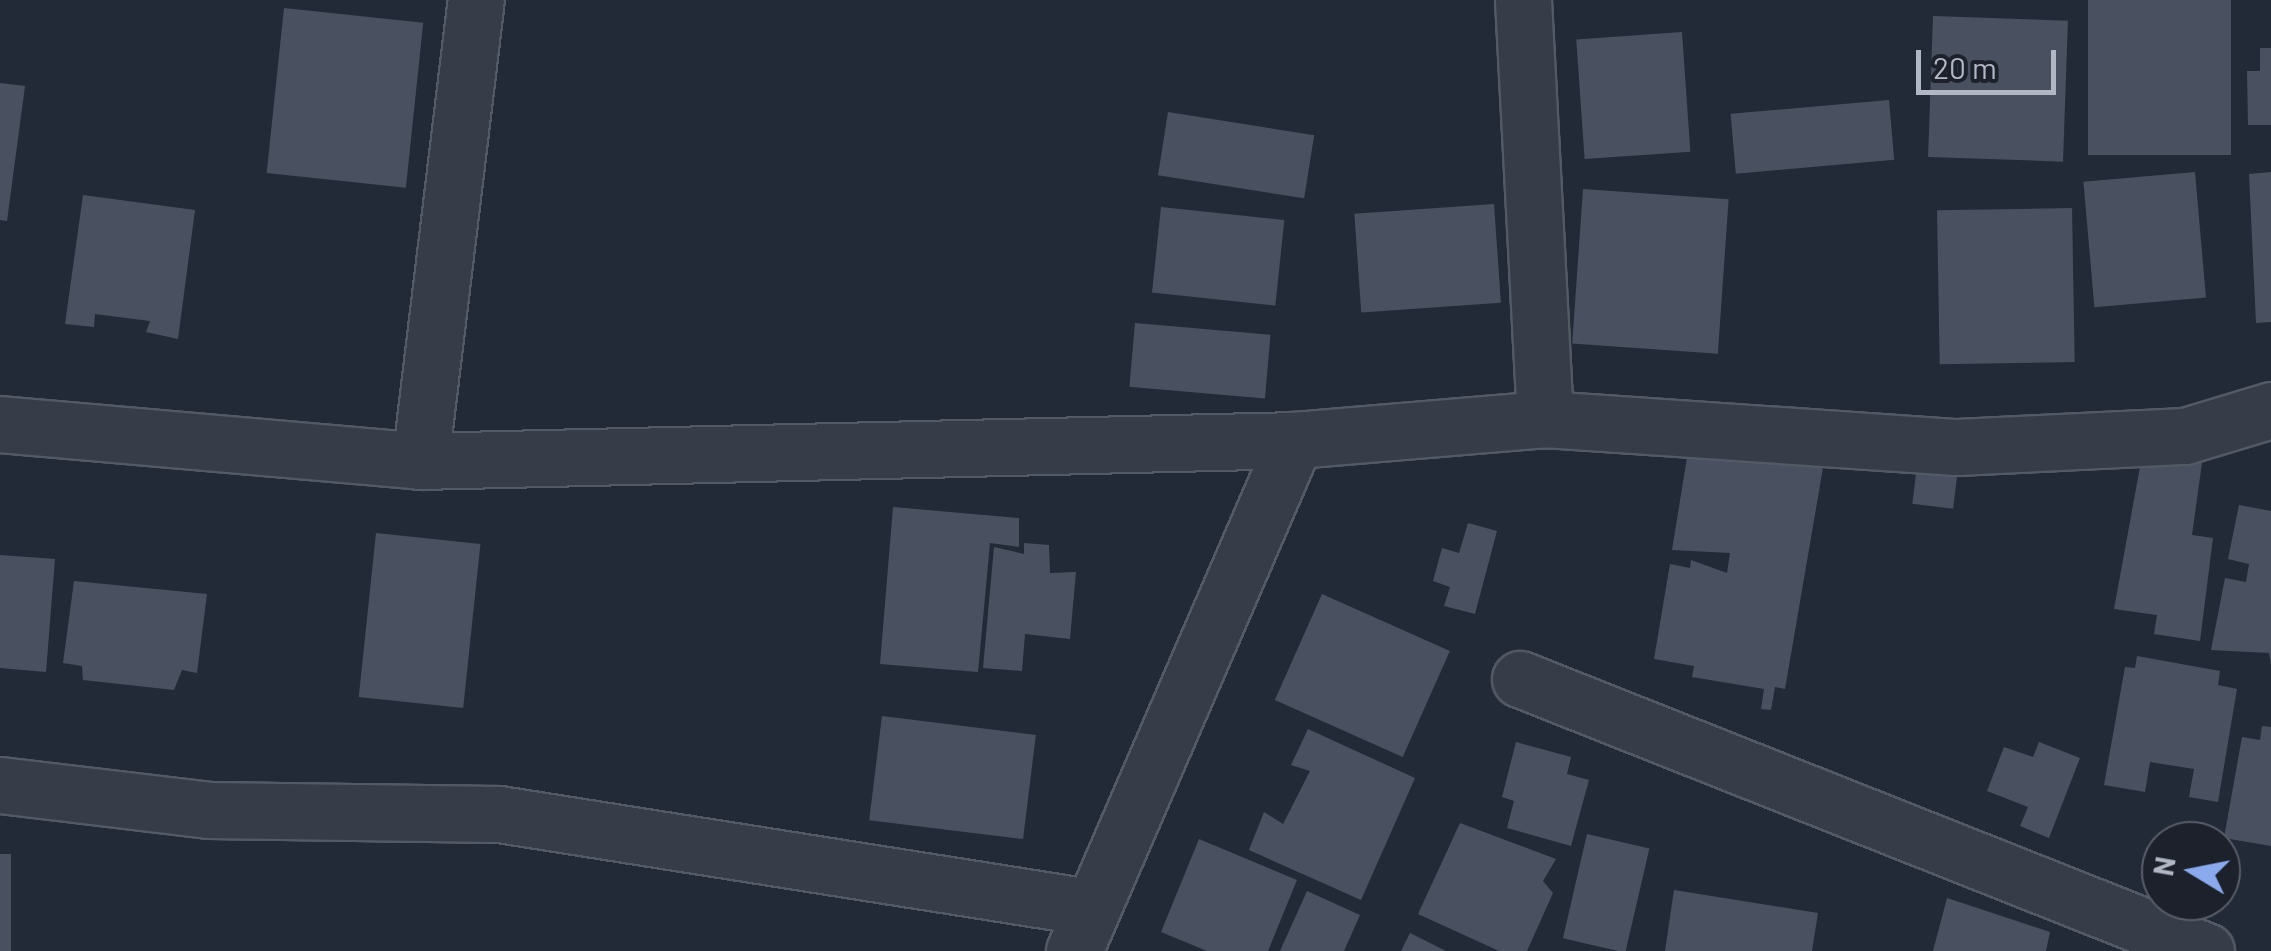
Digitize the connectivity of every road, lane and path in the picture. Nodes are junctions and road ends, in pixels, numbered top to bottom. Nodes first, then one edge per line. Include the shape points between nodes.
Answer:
1 (476, 0) edge
2 (1523, 0) edge
3 (2271, 410) edge
4 (1545, 419) junction
5 (0, 424) edge
6 (1295, 440) junction
7 (420, 460) junction
8 (1520, 679) dead end
9 (0, 785) edge
10 (1081, 929) edge
11 (2206, 951) edge

1 - 7 street
2 - 4 street
3 - 4 street via 2186,436 1957,447
4 - 6 street
5 - 7 street
6 - 7 street
6 - 10 street
8 - 11 street
9 - 10 street via 209,810 499,814

